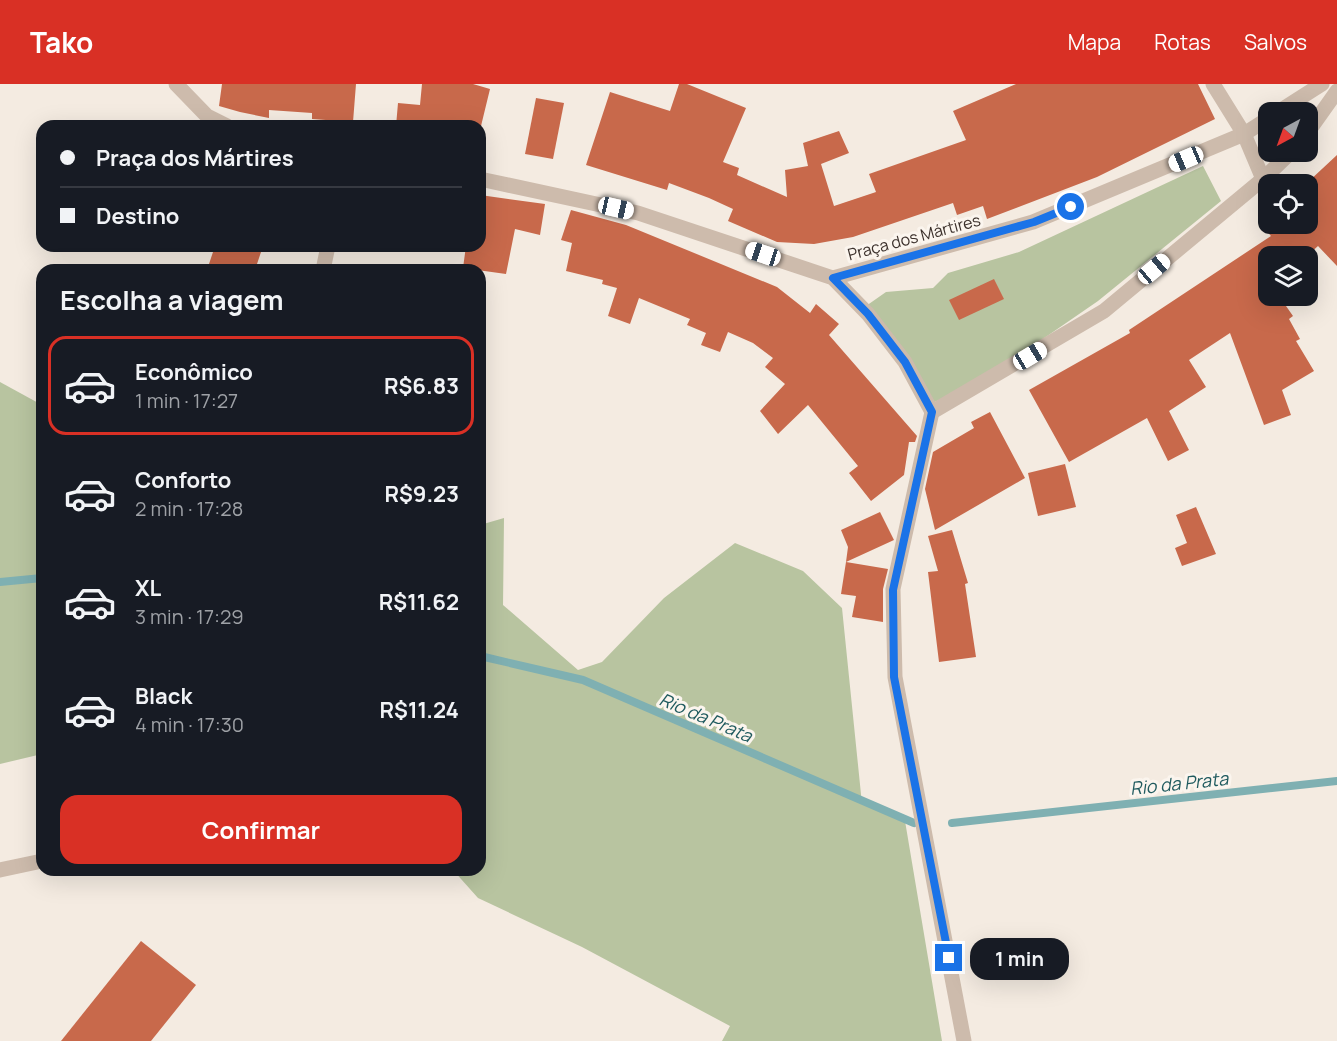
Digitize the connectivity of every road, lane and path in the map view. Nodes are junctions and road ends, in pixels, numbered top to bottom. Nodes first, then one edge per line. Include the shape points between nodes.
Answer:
1 (176, 84) edge
2 (1214, 84) edge
3 (1322, 84) edge
4 (1337, 91) edge
5 (1294, 102) edge
6 (1318, 118) edge
7 (215, 120) edge
8 (1258, 125) edge
9 (1244, 134) junction
10 (1281, 162) edge
11 (1261, 174) edge
12 (1268, 174) edge
13 (486, 180) edge
14 (1258, 183) edge
15 (833, 278) junction
16 (932, 412) junction
17 (36, 862) edge
18 (0, 870) edge
19 (964, 1041) edge

1 - 7 street
2 - 9 street
3 - 5 street
4 - 6 street
8 - 9 street, Praça dos Mártires
9 - 11 street
9 - 15 street, Praça dos Mártires via 1034,222
10 - 12 street
13 - 15 street via 638,213
14 - 16 street via 1104,311
15 - 16 street, Praça dos Mártires via 868,314 905,362
16 - 19 street via 893,590 894,677
17 - 18 street

